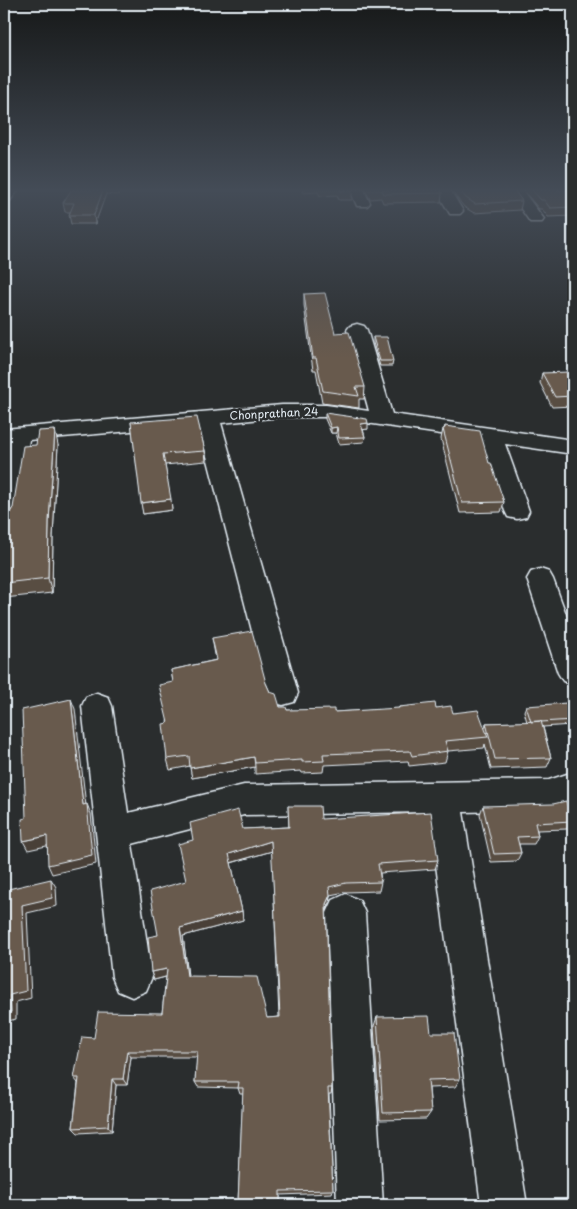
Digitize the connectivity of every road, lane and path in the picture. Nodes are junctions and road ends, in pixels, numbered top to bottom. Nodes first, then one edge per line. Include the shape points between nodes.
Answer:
1 (358, 330) dead end
2 (208, 417) junction
3 (382, 418) junction
4 (490, 434) junction
5 (11, 436) edge
6 (573, 447) edge
7 (517, 511) dead end
8 (4, 522) edge
9 (540, 579) dead end
10 (573, 673) edge
11 (283, 692) dead end
12 (97, 706) dead end
13 (573, 787) edge
14 (444, 798) junction
15 (113, 833) junction
16 (346, 913) dead end
17 (132, 977) dead end
18 (360, 1205) edge
19 (504, 1205) edge

1 - 3 street
2 - 3 street, Chonprathan 24 via 326,410
2 - 5 street, Chonprathan 24
2 - 11 street
3 - 4 street, Chonprathan 24
4 - 6 street, Chonprathan 24
4 - 7 street
5 - 8 street
9 - 10 street
12 - 15 street
13 - 14 street via 549,795
14 - 15 street via 244,800
14 - 19 street
15 - 17 street
16 - 18 street

